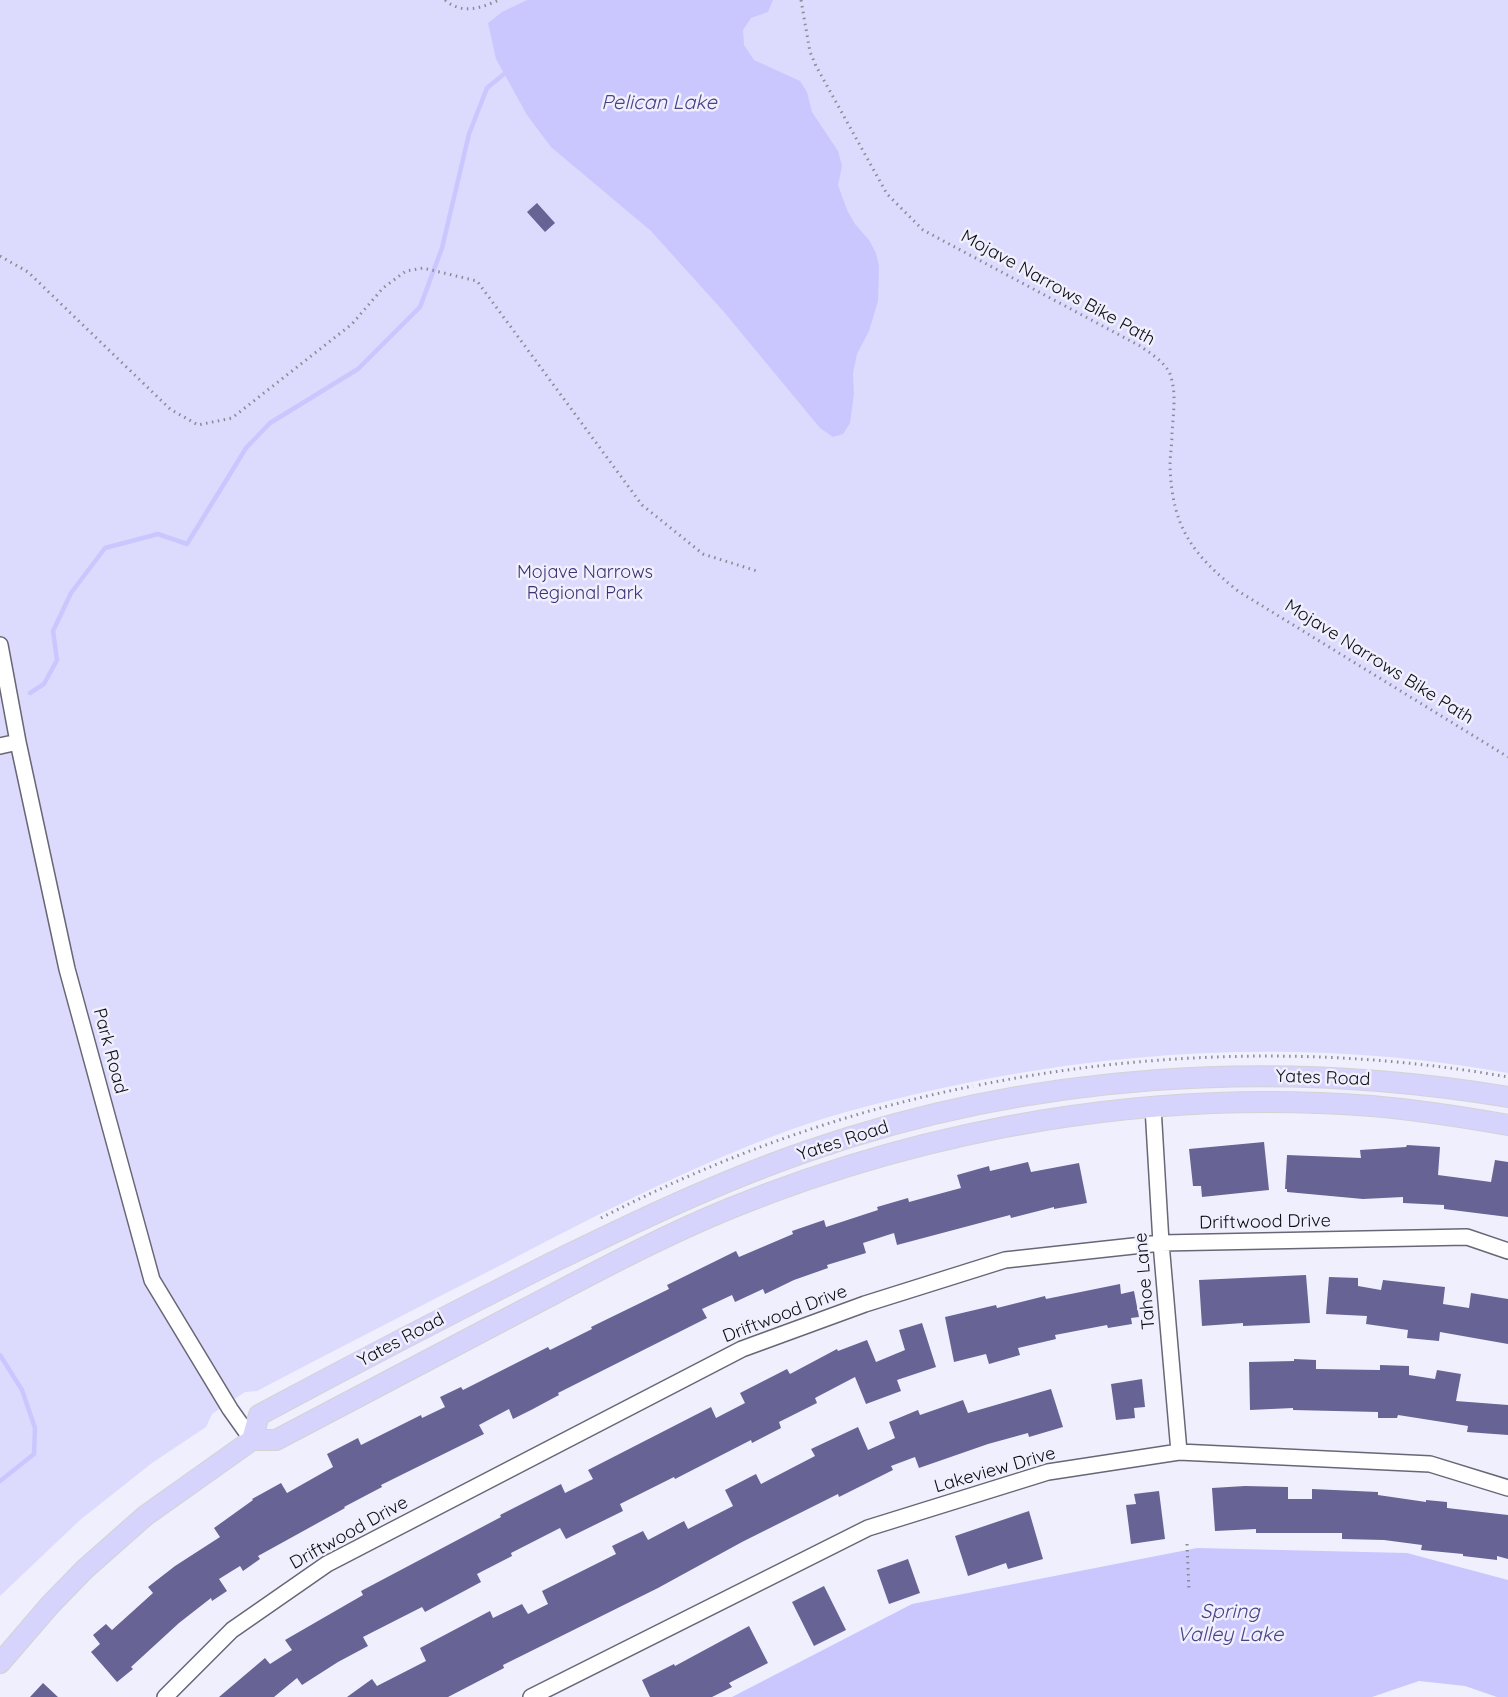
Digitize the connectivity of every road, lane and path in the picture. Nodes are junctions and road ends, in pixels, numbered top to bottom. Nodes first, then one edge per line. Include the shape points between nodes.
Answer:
1 (446, 0) edge
2 (499, 0) edge
3 (801, 0) edge
4 (0, 256) edge
5 (756, 572) dead end
6 (0, 645) edge
7 (18, 742) junction
8 (0, 746) edge
9 (1508, 757) edge
10 (1508, 1097) edge
11 (1152, 1107) junction
12 (1508, 1125) edge
13 (1161, 1243) junction
14 (1508, 1251) edge
15 (252, 1440) junction
16 (1179, 1452) junction
17 (1508, 1488) edge
18 (1186, 1544) dead end
19 (1189, 1590) dead end
20 (0, 1663) edge
21 (165, 1697) edge
22 (531, 1697) edge

1 - 2 path via 467,10
3 - 9 path, Mojave Narrows Bike Path via 816,66 887,194 908,216 923,230 1140,346 1170,372 1174,393 1170,465 1173,499 1195,551 1238,591
4 - 5 path via 28,272 170,409 198,425 232,418 352,324 383,288 406,271 423,268 477,281 642,505 703,554
6 - 7 street, Park Road
7 - 8 street
7 - 15 street, Park Road via 67,969 152,1280
10 - 15 main road, Yates Road via 1365,1078 1238,1076 1126,1082 1043,1093 909,1120 808,1151 648,1216 259,1415
11 - 12 main road, Yates Road via 1263,1102 1370,1106
11 - 13 street, Tahoe Lane
11 - 15 main road, Yates Road via 971,1133 855,1163 781,1189 634,1252 276,1440
13 - 14 street, Driftwood Drive via 1467,1237
13 - 16 street, Tahoe Lane
13 - 21 street, Driftwood Drive via 1005,1260 865,1304 742,1349 327,1564 232,1630
15 - 20 main road, Yates Road via 145,1516 112,1545 50,1605
16 - 17 street, Lakeview Drive via 1430,1464
16 - 22 street, Lakeview Drive via 1048,1472 868,1528
18 - 19 path

